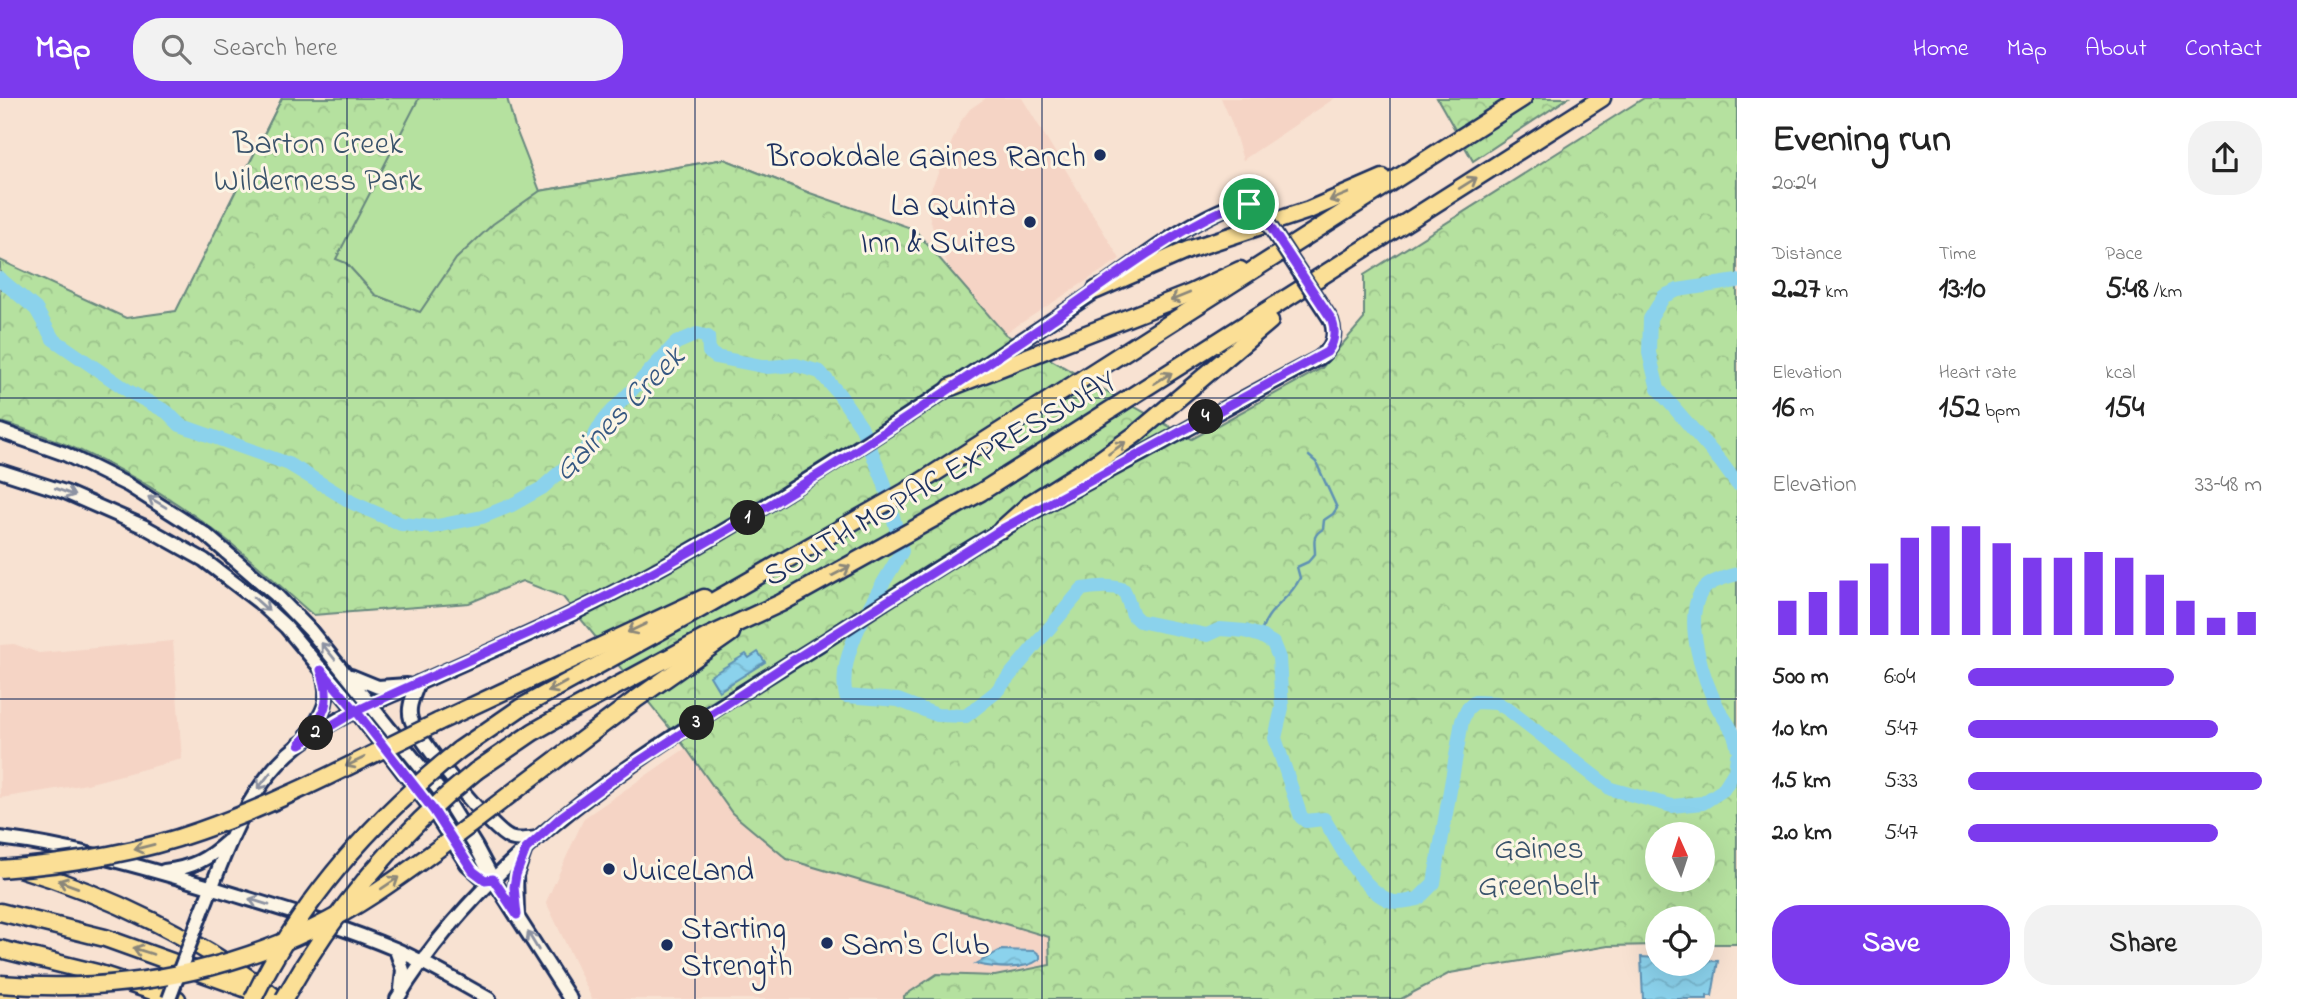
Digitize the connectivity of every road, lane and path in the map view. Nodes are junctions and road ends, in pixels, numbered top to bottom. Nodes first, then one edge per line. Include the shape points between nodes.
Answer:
1 (1524, 98) edge
2 (1602, 98) edge
3 (1424, 161) junction
4 (1266, 263) junction
5 (1096, 290) junction
6 (1302, 290) junction
7 (951, 387) junction
8 (0, 431) edge
9 (0, 471) edge
10 (1002, 529) junction
11 (745, 582) junction
12 (755, 615) junction
13 (321, 670) junction
14 (344, 672) junction
15 (418, 683) junction
16 (371, 704) junction
17 (356, 711) junction
18 (300, 744) junction
19 (0, 838) edge
20 (231, 838) junction
21 (537, 838) junction
22 (526, 849) junction
23 (0, 863) edge
24 (0, 869) edge
25 (160, 872) junction
26 (486, 879) junction
27 (211, 888) junction
28 (0, 912) edge
29 (517, 915) junction
30 (0, 949) edge
31 (396, 950) junction
32 (423, 962) junction
33 (0, 984) edge
34 (399, 996) edge
35 (0, 998) edge
36 (11, 999) edge
37 (169, 999) edge
38 (177, 999) edge
39 (253, 999) edge
40 (277, 999) edge
41 (284, 999) edge
42 (489, 999) edge
43 (570, 999) edge

1 - 3 highway, SOUTH MOPAC EXPRESSWAY
6 -> 2 highway, SOUTH MOPAC EXPRESSWAY
3 - 4 highway, SOUTH MOPAC EXPRESSWAY
3 -> 5 highway via 1309,210 1166,259
4 -> 7 highway
4 - 11 highway, SOUTH MOPAC EXPRESSWAY via 962,457
5 - 7 main road
5 - 10 main road, bridge via 1213,215 1242,203 1259,210 1332,320 1332,346 1318,358
10 -> 6 highway via 1031,503 1136,434
12 -> 6 highway, SOUTH MOPAC EXPRESSWAY via 924,526
7 - 15 main road via 774,502 633,583
14 -> 8 main road via 276,595 205,534 97,470
9 -> 13 main road via 103,508 204,560 277,618
10 - 21 main road via 627,769
11 -> 24 highway, bridge via 682,607 276,800 198,831 96,858
11 -> 39 highway, SOUTH MOPAC EXPRESSWAY, bridge via 520,708 459,750 382,818 333,873 282,946
33 -> 12 highway, bridge via 60,988 132,983 212,967 284,942 373,895
12 - 41 highway, SOUTH MOPAC EXPRESSWAY, bridge via 572,710 476,771 428,811 375,867 326,930
13 - 17 main road
13 - 18 main road via 327,706
14 - 15 main road via 379,687
14 - 16 main road
15 - 16 main road
15 - 21 main road via 410,712 423,741 491,825 510,838
16 - 17 main road
16 - 26 main road via 447,800 476,847
17 - 18 main road
17 - 26 main road via 434,811 467,864
18 -> 20 main road via 253,795
19 - 25 main road
20 - 25 main road via 201,863
20 - 27 main road
21 - 22 main road
22 - 26 main road
22 - 29 main road via 514,887
40 -> 23 highway via 250,977 145,918 71,885
25 - 27 main road
26 - 29 main road
26 - 32 main road
31 -> 27 main road
27 - 37 main road, bridge
40 -> 28 highway via 105,939
43 -> 29 main road
30 - 38 highway via 97,972
31 - 32 main road
31 - 34 main road via 403,970
32 - 34 main road
32 - 42 main road
35 - 36 highway

